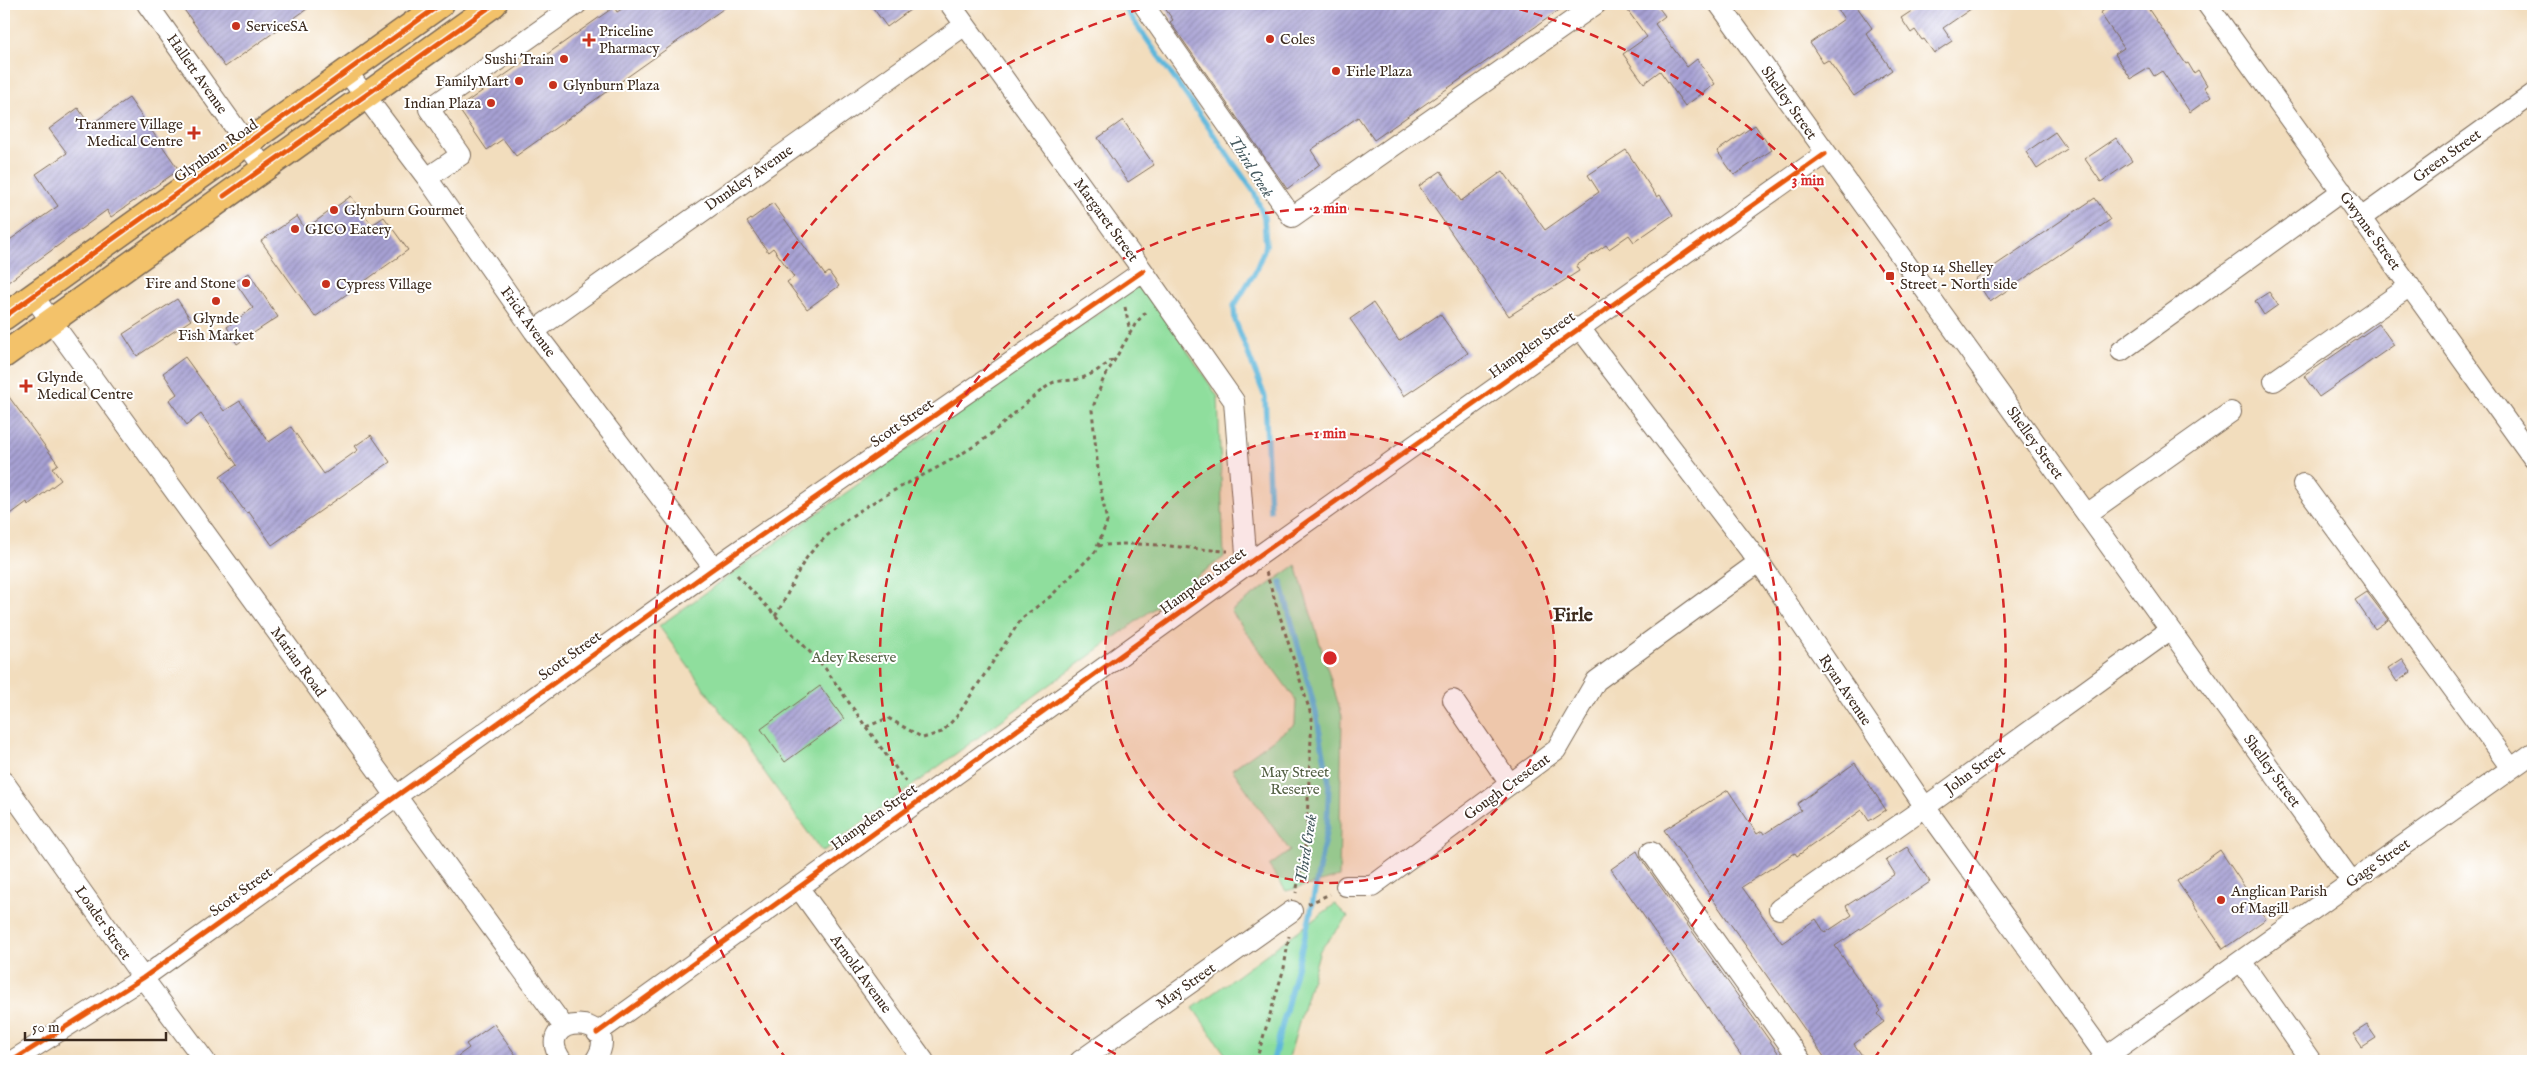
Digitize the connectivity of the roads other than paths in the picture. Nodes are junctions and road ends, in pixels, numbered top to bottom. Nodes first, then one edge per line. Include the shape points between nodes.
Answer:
1 (441, 4) edge
2 (577, 4) edge
3 (950, 4) edge
4 (1143, 4) edge
5 (1596, 4) edge
6 (1719, 4) edge
7 (2208, 4) edge
8 (155, 7) edge
9 (488, 8) edge
10 (553, 11) edge
11 (965, 25) junction
12 (406, 29) junction
13 (347, 72) junction
14 (2533, 94) edge
15 (366, 96) junction
16 (247, 144) junction
17 (1825, 154) junction
18 (264, 168) junction
19 (427, 178) junction
20 (2342, 191) junction
21 (2361, 218) junction
22 (1143, 271) junction
23 (2410, 286) junction
24 (33, 296) junction
25 (4, 317) edge
26 (52, 322) junction
27 (1579, 327) junction
28 (534, 332) junction
29 (2121, 351) dead end
30 (4, 355) edge
31 (2274, 380) dead end
32 (2231, 412) dead end
33 (2533, 458) edge
34 (2303, 484) dead end
35 (2087, 514) junction
36 (1253, 560) junction
37 (1759, 562) junction
38 (717, 566) junction
39 (2170, 630) junction
40 (1453, 700) dead end
41 (2532, 757) edge
42 (2511, 768) junction
43 (4, 782) edge
44 (1510, 784) junction
45 (396, 796) junction
46 (1924, 807) junction
47 (1651, 852) dead end
48 (2352, 882) junction
49 (1346, 886) road end
50 (798, 887) junction
51 (1779, 909) dead end
52 (1292, 911) road end
53 (2241, 961) junction
54 (142, 978) junction
55 (564, 1027) junction
56 (597, 1033) junction
57 (2103, 1059) edge
58 (12, 1061) edge
59 (205, 1061) edge
60 (562, 1061) edge
61 (595, 1061) edge
62 (924, 1061) edge
63 (1080, 1061) edge
64 (1801, 1061) edge
65 (2311, 1061) edge

1 - 12 main road, Glynburn Road
2 - 10 street
3 - 11 street, Margaret Street
4 - 5 street via 1292,217
6 - 17 street, Shelley Street
7 - 20 street, Gwynne Street
8 - 16 street, Hallett Avenue
9 - 12 main road via 428,32
9 - 15 main road
10 - 19 street via 429,109 461,155
11 - 22 street, Margaret Street
11 - 28 street, Dunkley Avenue
12 - 13 main road, Glynburn Road
13 - 15 street, Frick Avenue
13 - 16 main road, Glynburn Road
14 - 21 street, Green Street
15 - 18 main road
15 - 19 street, Frick Avenue
16 - 18 street, Hallett Avenue
16 - 24 main road, Glynburn Road
17 - 27 street, Hampden Street
17 - 35 street, Shelley Street
18 - 26 main road
19 - 28 street, Frick Avenue
20 - 21 street, Gwynne Street
20 - 29 street
21 - 23 street, Gwynne Street
22 - 36 street, Margaret Street via 1234,401
22 - 38 street, Scott Street
23 - 31 street
23 - 33 street, Gwynne Street
24 - 25 main road, Glynburn Road
24 - 26 street, Marian Road
26 - 30 main road
26 - 45 street, Marian Road
27 - 36 street, Hampden Street
27 - 37 street, Ryan Avenue
28 - 38 street, Frick Avenue
32 - 35 street
34 - 42 street
35 - 39 street, Shelley Street
36 - 50 street, Hampden Street
37 - 44 street, Gough Crescent via 1596,681 1556,750
37 - 46 street, Ryan Avenue
38 - 45 street, Scott Street
39 - 46 street, John Street
39 - 48 street, Shelley Street
40 - 44 street
41 - 42 street, Gage Street
42 - 48 street, Gage Street
43 - 54 street, Loader Street
44 - 49 street, Gough Crescent via 1372,886
45 - 54 street, Scott Street
45 - 55 street, Marian Road
46 - 51 street, John Street
46 - 57 street, Ryan Avenue
47 - 64 street
48 - 53 street, Gage Street
50 - 56 street, Hampden Street
50 - 62 street, Arnold Avenue
52 - 63 street, May Street
53 - 57 street, Gage Street
53 - 65 street
54 - 58 street, Scott Street
54 - 59 street, Loader Street
55 - 56 street via 584,1023
55 - 60 street via 555,1044
56 - 61 street via 601,1052

